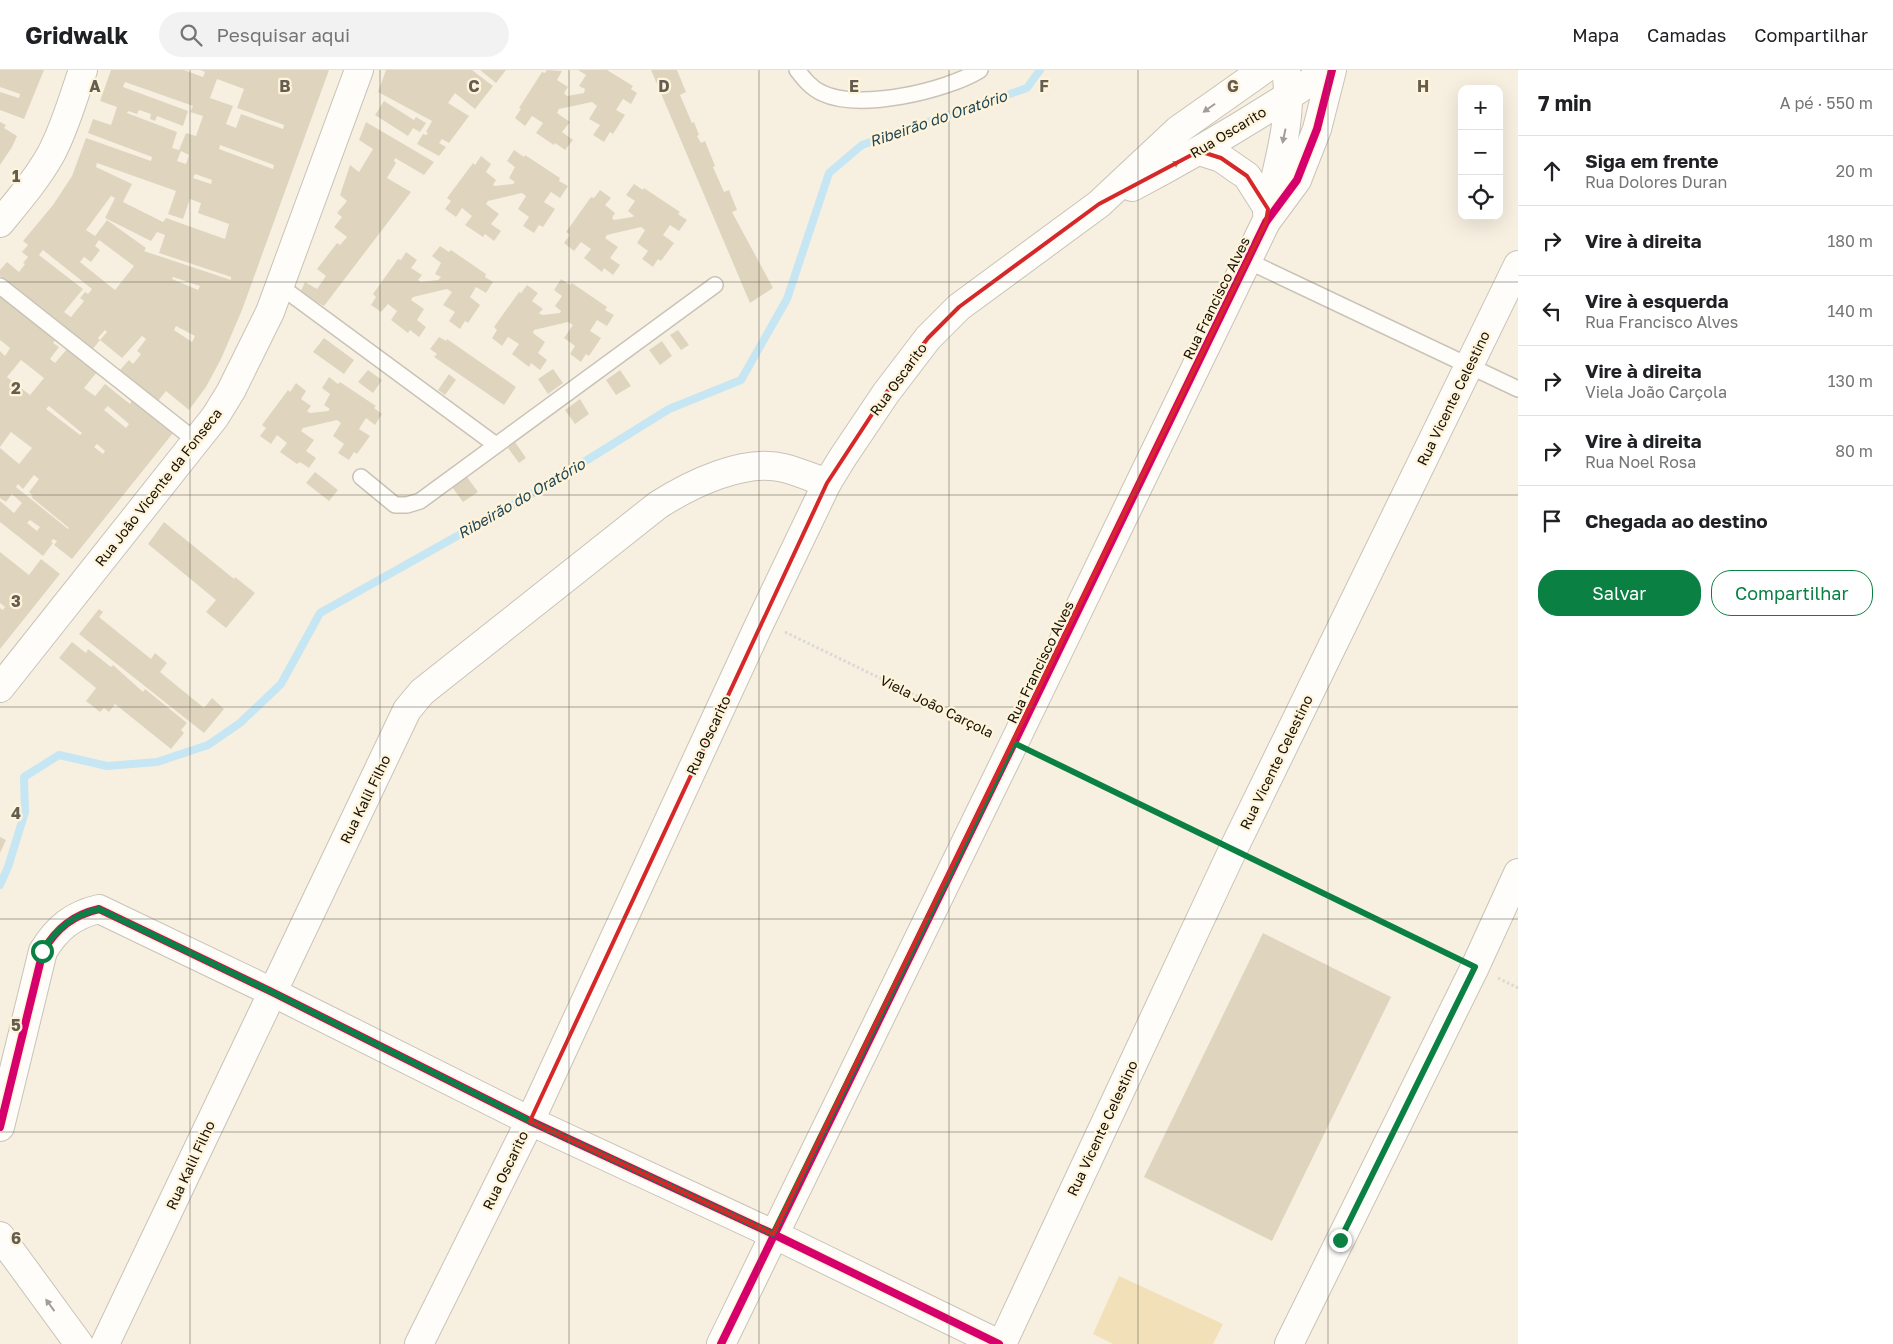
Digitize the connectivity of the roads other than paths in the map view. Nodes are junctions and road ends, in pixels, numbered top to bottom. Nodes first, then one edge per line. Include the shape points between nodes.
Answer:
1 (83, 70) edge
2 (359, 70) edge
3 (797, 70) edge
4 (980, 70) edge
5 (1263, 70) edge
6 (1328, 70) edge
7 (1332, 70) edge
8 (1288, 83) edge
9 (1199, 151) junction
10 (1100, 204) junction
11 (1267, 216) junction
12 (0, 223) edge
13 (1248, 261) junction
14 (1518, 265) edge
15 (0, 286) edge
16 (280, 286) junction
17 (715, 286) dead end
18 (1470, 366) junction
19 (1518, 389) edge
20 (196, 440) junction
21 (496, 445) junction
22 (361, 477) dead end
23 (827, 483) junction
24 (0, 688) edge
25 (1518, 873) edge
26 (272, 992) junction
27 (530, 1121) junction
28 (0, 1127) edge
29 (773, 1234) junction
30 (0, 1236) edge
31 (79, 1344) edge
32 (105, 1344) edge
33 (419, 1344) edge
34 (720, 1344) edge
35 (1000, 1344) edge
36 (1289, 1344) edge

1 - 12 street via 51,154
2 - 16 street, Rua João Vicente da Fonseca
3 - 4 lane via 821,93 852,100 891,98 967,78
5 -> 10 street, Rua Oscarito via 1178,130
6 - 8 street, Rua Oscarito
7 - 11 street, Rua Francisco Alves via 1317,129 1297,180
8 - 9 street, Rua Oscarito
8 -> 11 street, Rua Francisco Alves via 1286,132
10 -> 9 street, Rua Oscarito
9 - 11 street via 1221,158 1247,176
10 - 23 street, Rua Oscarito via 960,307 928,338 886,393
11 - 13 street, Rua Francisco Alves
13 - 18 lane
13 - 29 street, Rua Francisco Alves
14 - 18 street, Rua Vicente Celestino
15 - 20 lane
16 - 20 street, Rua João Vicente da Fonseca via 231,391
16 - 21 lane
17 - 21 lane
18 - 19 lane
18 - 35 street, Rua Vicente Celestino via 1233,850
20 - 24 street, Rua João Vicente da Fonseca
21 - 22 lane via 420,501 407,505 395,505
23 - 26 street, Rua Kalil Filho via 782,467 741,468 697,482 658,505 422,692 407,710
23 - 27 street, Rua Oscarito
25 - 36 street
26 - 27 street
26 - 28 street via 99,909 76,916 53,935 42,951
26 - 32 street, Rua Kalil Filho
27 - 29 street
27 - 33 street, Rua Oscarito
29 - 34 street, Rua Francisco Alves
29 - 35 street
31 -> 30 street

